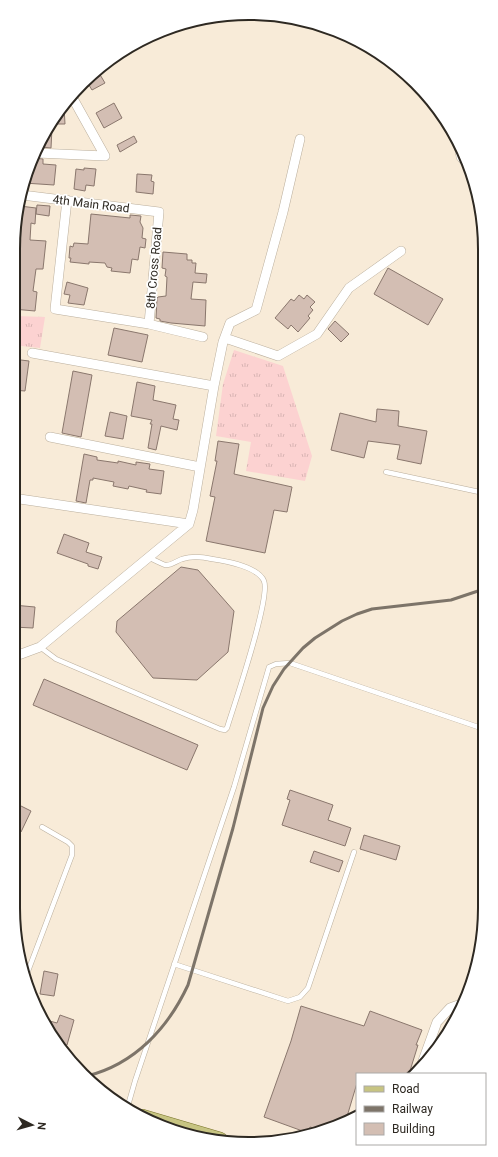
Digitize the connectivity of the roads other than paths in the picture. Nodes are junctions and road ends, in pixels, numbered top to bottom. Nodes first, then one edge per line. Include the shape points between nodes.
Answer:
1 (74, 101) edge
2 (300, 139) dead end
3 (41, 153) edge
4 (26, 195) edge
5 (68, 200) junction
6 (159, 212) joint
7 (401, 251) dead end
8 (150, 324) junction
9 (203, 337) dead end
10 (225, 338) junction
11 (32, 353) dead end
12 (214, 386) junction
13 (50, 437) dead end
14 (200, 468) junction
15 (386, 472) dead end
16 (478, 492) edge
17 (20, 499) edge
18 (189, 524) junction
19 (148, 558) junction
20 (40, 647) junction
21 (20, 654) edge
22 (478, 727) edge
23 (42, 827) dead end
24 (354, 852) dead end
25 (174, 964) junction
26 (29, 970) edge
27 (456, 1006) edge
28 (426, 1053) edge
29 (128, 1102) edge

1 - 3 street via 105,156
2 - 10 street via 256,310 230,324
4 - 5 street, 4th Main Road
5 - 6 street, 4th Main Road
5 - 8 street via 55,309
6 - 8 street, 8th Cross Road
7 - 10 street via 349,288 318,334 278,356
8 - 9 street
10 - 12 street
11 - 12 street
12 - 14 street
13 - 14 street
14 - 18 street
15 - 16 lane
17 - 18 street
18 - 19 street
19 - 20 street
19 - 20 lane via 165,565 192,557 229,561 257,573 264,581 263,608 225,730 56,659
20 - 21 street
22 - 25 lane via 290,663 269,667 234,787
23 - 26 lane via 68,842 72,846 72,855
24 - 25 lane via 308,988 300,997 288,1001
25 - 29 lane
27 - 28 street via 450,1008 437,1022

